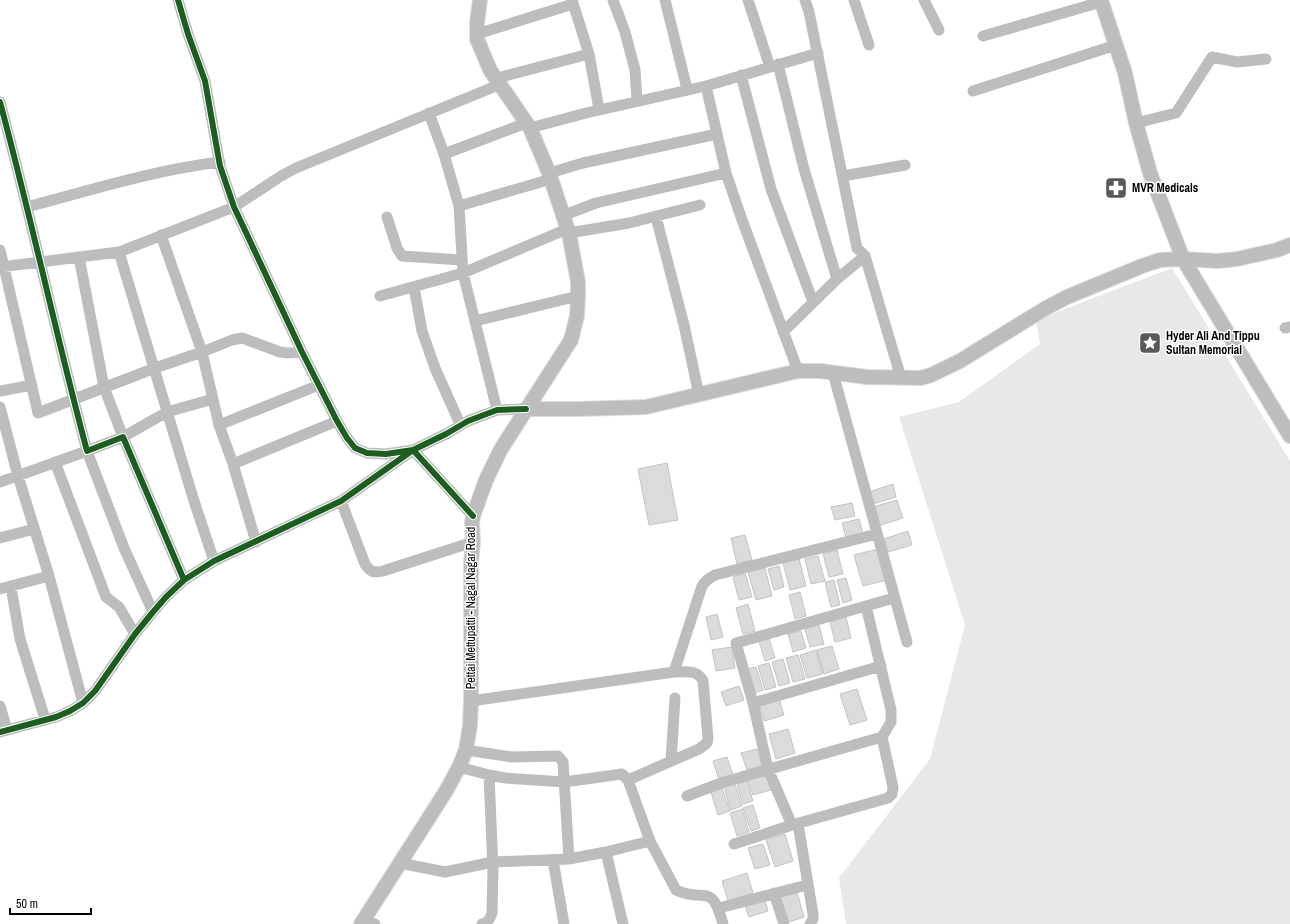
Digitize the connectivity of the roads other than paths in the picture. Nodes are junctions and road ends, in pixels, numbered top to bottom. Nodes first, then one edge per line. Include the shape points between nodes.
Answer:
1 (178, 0) edge
2 (480, 0) edge
3 (613, 0) edge
4 (665, 0) edge
5 (748, 0) edge
6 (806, 0) edge
7 (854, 0) edge
8 (924, 0) edge
9 (1101, 1) edge
10 (572, 2) edge
11 (938, 30) dead end
12 (478, 34) junction
13 (983, 36) dead end
14 (868, 45) dead end
15 (1116, 45) junction
16 (818, 53) junction
17 (589, 54) junction
18 (1266, 59) dead end
19 (774, 66) junction
20 (740, 75) junction
21 (499, 81) junction
22 (706, 86) junction
23 (687, 89) junction
24 (973, 92) dead end
25 (637, 101) junction
26 (0, 102) edge
27 (599, 109) junction
28 (429, 114) junction
29 (1136, 123) junction
30 (528, 126) junction
31 (717, 134) junction
32 (444, 154) junction
33 (220, 162) junction
34 (906, 165) dead end
35 (726, 173) junction
36 (550, 176) junction
37 (843, 176) junction
38 (700, 205) dead end
39 (459, 206) junction
40 (27, 207) junction
41 (234, 207) junction
42 (387, 217) dead end
43 (656, 217) junction
44 (566, 226) junction
45 (161, 235) junction
46 (1290, 245) edge
47 (0, 250) edge
48 (119, 252) junction
49 (865, 256) junction
50 (79, 257) junction
51 (1183, 259) junction
52 (462, 260) junction
53 (40, 262) junction
54 (2, 266) edge
55 (463, 274) junction
56 (837, 279) junction
57 (414, 287) junction
58 (380, 296) dead end
59 (578, 296) junction
60 (813, 302) junction
61 (475, 321) junction
62 (783, 332) junction
63 (202, 352) junction
64 (302, 352) junction
65 (155, 368) junction
66 (798, 371) junction
67 (833, 373) junction
68 (901, 378) junction
69 (32, 385) junction
70 (319, 385) junction
71 (104, 387) junction
72 (0, 391) edge
73 (700, 395) junction
74 (74, 399) junction
75 (212, 399) junction
76 (0, 407) edge
77 (526, 409) junction
78 (497, 410) junction
79 (167, 412) junction
80 (337, 421) junction
81 (460, 424) junction
82 (219, 425) junction
83 (1290, 436) edge
84 (123, 437) junction
85 (88, 450) junction
86 (413, 450) junction
87 (56, 462) junction
88 (233, 464) junction
89 (18, 476) junction
90 (0, 482) edge
91 (341, 501) junction
92 (473, 516) junction
93 (34, 529) junction
94 (876, 534) junction
95 (0, 538) edge
96 (256, 542) junction
97 (473, 542) junction
98 (214, 561) junction
99 (49, 576) junction
100 (184, 580) junction
101 (11, 587) junction
102 (0, 589) edge
103 (894, 598) junction
104 (866, 606) junction
105 (153, 612) junction
106 (135, 634) junction
107 (907, 642) dead end
108 (881, 666) junction
109 (674, 672) junction
110 (675, 698) dead end
111 (471, 701) junction
112 (83, 703) junction
113 (753, 704) junction
114 (0, 706) edge
115 (45, 719) junction
116 (4, 731) edge
117 (882, 737) junction
118 (466, 750) junction
119 (671, 761) junction
120 (459, 767) junction
121 (768, 769) junction
122 (489, 775) junction
123 (628, 780) junction
124 (564, 782) junction
125 (687, 796) dead end
126 (795, 825) junction
127 (650, 841) junction
128 (734, 844) dead end
129 (606, 852) junction
130 (569, 859) junction
131 (553, 860) junction
132 (493, 862) junction
133 (400, 863) junction
134 (807, 885) junction
135 (774, 893) junction
136 (719, 908) junction
137 (366, 923) edge
138 (482, 924) edge
139 (564, 924) edge
140 (623, 924) edge
141 (723, 924) edge
142 (784, 924) edge
143 (810, 924) edge

1 - 33 street via 206,81
2 - 12 main road, Pettai Mettupatti - Nagal Nagar Road
3 - 25 street via 635,70
4 - 23 street
5 - 19 street
6 - 16 street
7 - 14 street
8 - 11 street
9 - 13 street
9 - 15 main road
10 - 12 street
10 - 17 street
12 - 21 main road, Pettai Mettupatti - Nagal Nagar Road via 477,39 490,70
15 - 24 street
15 - 29 main road
16 - 19 street
16 - 37 street
17 - 21 street
17 - 27 street
18 - 29 street via 1237,62 1212,57 1176,112
19 - 20 street
19 - 56 street
20 - 22 street
20 - 60 street via 772,189
21 - 28 street
21 - 30 main road, Pettai Mettupatti - Nagal Nagar Road
22 - 23 street
22 - 31 street
23 - 25 street
25 - 27 street
26 - 40 street
27 - 30 street
28 - 32 street
28 - 41 street via 296,168
29 - 51 main road via 1150,173
30 - 32 street
30 - 36 main road, Pettai Mettupatti - Nagal Nagar Road
31 - 35 street
31 - 36 street via 583,163
32 - 39 street
33 - 40 street via 151,174
33 - 41 street
34 - 37 street
35 - 44 street via 596,202
35 - 62 street
36 - 39 street
36 - 44 main road, Pettai Mettupatti - Nagal Nagar Road
37 - 49 street via 857,248
38 - 43 street
39 - 52 street
40 - 53 street
41 - 45 street
41 - 64 street
42 - 52 street via 402,256
43 - 44 street
43 - 73 street
44 - 55 street
44 - 59 main road, Pettai Mettupatti - Nagal Nagar Road via 578,282
45 - 48 street
45 - 63 street
46 - 51 main road via 1218,262
47 - 54 street
48 - 50 street
48 - 65 street
49 - 56 street
49 - 68 street
50 - 53 street
50 - 71 street
51 - 68 main road via 1160,260 1098,284 1046,308 960,361 931,375
51 - 83 main road
52 - 55 street
53 - 54 street
53 - 74 street
54 - 69 street
55 - 57 street
55 - 61 street
56 - 60 street
57 - 58 street
57 - 81 street via 422,331
59 - 61 street
59 - 77 main road, Pettai Mettupatti - Nagal Nagar Road via 577,316 570,340
60 - 62 street
61 - 78 street
62 - 66 street
63 - 64 street via 242,338 280,352
63 - 65 street
63 - 75 street
64 - 70 street
65 - 71 street
65 - 79 street
66 - 67 main road
66 - 73 main road
67 - 68 main road
67 - 94 street
69 - 72 street
69 - 74 street via 38,413
70 - 80 street
70 - 82 street
71 - 74 street
71 - 84 street
73 - 77 main road via 646,407
74 - 85 street
75 - 79 street
75 - 82 street
76 - 89 street
77 - 78 street
77 - 92 main road, Pettai Mettupatti - Nagal Nagar Road via 486,480
78 - 81 street
79 - 84 street
79 - 98 street
80 - 86 street via 356,448 367,453 386,454
80 - 88 street
81 - 86 street
82 - 88 street
84 - 85 street
84 - 100 street
85 - 87 street
85 - 105 street via 124,548
86 - 91 street
86 - 92 street
87 - 89 street
87 - 106 street via 106,597 118,607
88 - 96 street
89 - 90 street
89 - 93 street
91 - 96 street
91 - 97 street via 364,564 374,573
92 - 97 main road, Pettai Mettupatti - Nagal Nagar Road
93 - 95 street
93 - 99 street
94 - 103 street
94 - 109 street via 709,578 702,586
96 - 98 street
97 - 111 main road, Pettai Mettupatti - Nagal Nagar Road
98 - 100 street
99 - 101 street
99 - 112 street
100 - 105 street
101 - 102 street
101 - 115 street via 20,638
103 - 104 street
103 - 107 street
104 - 108 street
104 - 113 street via 736,643
105 - 106 street
106 - 112 street via 95,691
108 - 113 street
108 - 117 street via 891,710 891,722
109 - 111 street
109 - 119 street via 693,672 703,681 708,738 703,747
110 - 119 street
111 - 118 main road, Pettai Mettupatti - Nagal Nagar Road
112 - 115 street via 56,717
113 - 121 street
114 - 116 street
115 - 116 street
117 - 121 street
117 - 126 street via 893,787 891,796
118 - 120 main road, Pettai Mettupatti - Nagal Nagar Road
118 - 124 street via 512,757 558,756 563,762
119 - 123 street
120 - 122 street
120 - 133 main road, Pettai Mettupatti - Nagal Nagar Road
121 - 125 street
121 - 126 street
122 - 124 street
122 - 132 street
123 - 124 street via 622,774 617,774
123 - 127 street
124 - 130 street
126 - 128 street
126 - 134 street
127 - 129 street
127 - 136 street via 676,890 710,897
129 - 130 street
129 - 140 street
130 - 131 street
131 - 132 street
131 - 139 street
132 - 133 street via 445,872
132 - 138 street via 492,913 486,923
133 - 137 main road, Pettai Mettupatti - Nagal Nagar Road
134 - 135 street
134 - 143 street via 813,914
135 - 136 street
135 - 142 street
136 - 141 street

